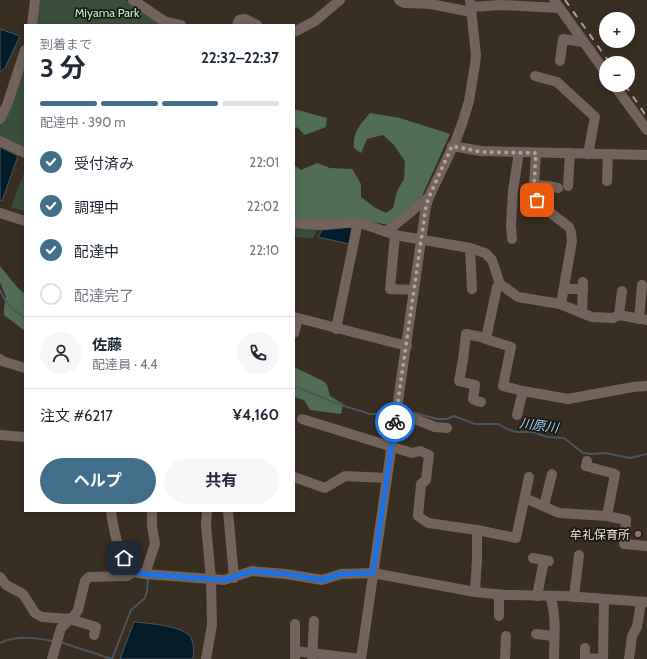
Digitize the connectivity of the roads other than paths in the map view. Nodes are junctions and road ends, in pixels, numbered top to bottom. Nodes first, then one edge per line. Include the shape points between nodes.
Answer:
1 (34, 0) edge
2 (133, 0) edge
3 (340, 0) edge
4 (399, 0) edge
5 (557, 4) edge
6 (471, 6) edge
7 (32, 24) edge
8 (177, 24) edge
9 (237, 24) edge
10 (255, 24) edge
11 (295, 32) edge
12 (584, 42) junction
13 (24, 53) edge
14 (560, 61) dead end
15 (599, 63) edge
16 (535, 76) dead end
17 (619, 92) edge
18 (0, 118) edge
19 (647, 130) edge
20 (0, 141) edge
21 (452, 146) junction
22 (519, 152) junction
23 (24, 153) edge
24 (536, 153) junction
25 (570, 153) junction
26 (588, 154) junction
27 (608, 154) junction
28 (647, 155) edge
29 (607, 181) dead end
30 (534, 185) junction
31 (429, 197) junction
32 (0, 213) edge
33 (24, 221) edge
34 (358, 222) junction
35 (295, 223) edge
36 (390, 233) junction
37 (512, 239) dead end
38 (422, 240) junction
39 (470, 248) junction
40 (500, 284) junction
41 (642, 285) dead end
42 (472, 289) dead end
43 (564, 289) junction
44 (414, 290) junction
45 (622, 291) dead end
46 (561, 304) junction
47 (582, 313) junction
48 (619, 315) junction
49 (296, 318) edge
50 (643, 320) edge
51 (336, 329) junction
52 (486, 338) junction
53 (407, 346) junction
54 (0, 360) edge
55 (24, 368) edge
56 (647, 386) edge
57 (523, 391) junction
58 (481, 402) dead end
59 (397, 412) junction
60 (517, 415) dead end
61 (302, 420) dead end
62 (447, 428) dead end
63 (0, 435) edge
64 (24, 437) edge
65 (392, 446) junction
66 (587, 461) dead end
67 (295, 477) edge
68 (529, 477) dead end
69 (387, 478) junction
70 (552, 479) dead end
71 (525, 498) junction
72 (544, 506) junction
73 (110, 512) edge
74 (152, 512) edge
75 (207, 512) edge
76 (228, 512) edge
77 (607, 516) junction
78 (477, 530) junction
79 (647, 546) edge
80 (579, 555) dead end
81 (533, 558) dead end
82 (134, 572) junction
83 (373, 573) junction
84 (147, 575) junction
85 (0, 577) edge
86 (234, 578) junction
87 (211, 579) junction
88 (475, 592) junction
89 (499, 595) junction
90 (537, 596) junction
91 (550, 596) junction
92 (574, 597) junction
93 (604, 599) junction
94 (644, 602) edge
95 (499, 616) dead end
96 (70, 619) junction
97 (314, 621) dead end
98 (295, 624) dead end
99 (536, 634) dead end
100 (94, 635) dead end
101 (506, 636) dead end
102 (554, 636) junction
103 (295, 655) edge
104 (585, 655) edge
105 (313, 656) edge
106 (554, 658) edge
107 (52, 659) edge
108 (206, 659) edge
109 (360, 659) edge
110 (505, 659) edge
111 (602, 659) edge
112 (630, 659) edge

1 - 7 street
2 - 8 street via 164,21
3 - 11 street via 308,26
4 - 6 street
5 - 6 street
5 - 12 street
6 - 21 street via 475,65 469,101
9 - 10 street via 239,20 245,19
12 - 14 street via 563,39
12 - 15 street
13 - 18 street
16 - 26 street via 557,82 595,117
17 - 19 street
20 - 23 street
21 - 22 street via 481,152
21 - 31 street
22 - 24 street
22 - 37 street via 513,191
24 - 25 street
24 - 30 street
25 - 26 street
25 - 30 street via 563,187
26 - 27 street
27 - 28 street
27 - 29 street
30 - 43 street via 539,204 569,227 571,232 572,241
31 - 36 street
31 - 38 street
32 - 33 street
34 - 35 street via 317,225
34 - 36 street
34 - 51 street
36 - 38 street
36 - 44 street via 390,289
38 - 39 street
38 - 44 street
39 - 40 street via 485,253 492,260
39 - 42 street
40 - 46 street via 518,297
40 - 52 street via 497,287
41 - 50 street
43 - 46 street
43 - 47 street via 583,286
44 - 53 street
45 - 48 street
46 - 47 street
47 - 48 street via 592,317 613,318
48 - 50 street
49 - 51 street
51 - 53 street
52 - 57 street via 511,347 503,386
52 - 58 street via 466,334 459,381 475,385 473,399
53 - 59 street
54 - 55 street
56 - 57 street via 568,399
57 - 60 street
59 - 62 street via 435,427
59 - 65 street
61 - 65 street
63 - 64 street
65 - 69 street
65 - 78 street via 429,455 426,480 421,484 418,516 428,523
66 - 77 street via 586,466 615,474
67 - 69 street via 325,488 345,476
68 - 71 street
69 - 83 street
70 - 72 street
71 - 72 street
71 - 78 street via 516,538
72 - 77 street via 559,513
73 - 82 street via 115,536 128,566
74 - 84 street via 155,544
75 - 87 street
76 - 86 street
77 - 79 street via 626,520 624,544
78 - 88 street
80 - 92 street
81 - 90 street via 547,560
82 - 84 street
82 - 96 street via 127,576 89,577 85,581 78,610
83 - 86 street via 341,574 322,580 252,571
83 - 88 street
83 - 109 street
84 - 87 street
85 - 96 street via 6,585 23,594 38,615
86 - 87 street
87 - 108 street via 212,625
88 - 89 street
89 - 90 street
89 - 95 street
90 - 91 street
91 - 92 street
91 - 102 street via 553,605
92 - 93 street
93 - 94 street
93 - 111 street
94 - 112 street via 632,636
96 - 100 street via 96,627
96 - 107 street via 61,628
97 - 105 street
98 - 103 street
99 - 102 street
101 - 110 street
102 - 106 street
103 - 105 street
104 - 111 street
105 - 109 street

